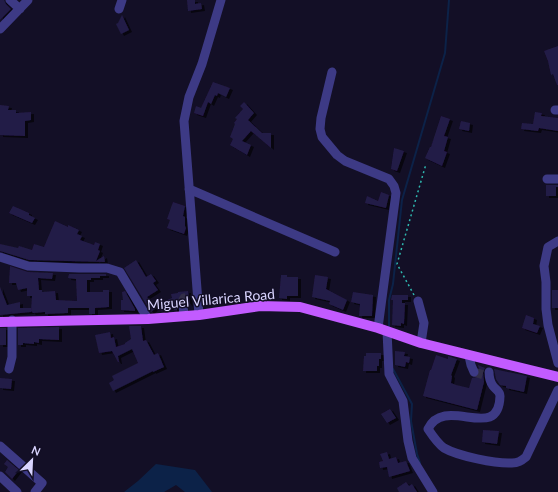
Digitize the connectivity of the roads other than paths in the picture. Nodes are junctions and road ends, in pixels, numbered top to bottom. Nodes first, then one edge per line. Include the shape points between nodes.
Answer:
1 (10, 0) edge
2 (28, 0) edge
3 (221, 0) edge
4 (20, 9) junction
5 (0, 29) edge
6 (332, 72) dead end
7 (546, 179) dead end
8 (558, 179) edge
9 (190, 188) junction
10 (558, 241) edge
11 (335, 252) dead end
12 (0, 257) edge
13 (418, 301) road end
14 (183, 305) tunnel mouth
15 (199, 315) junction
16 (184, 316) junction
17 (148, 318) junction
18 (12, 320) junction
19 (0, 322) edge
20 (382, 329) junction
21 (421, 343) junction
22 (469, 356) junction
23 (558, 363) edge
24 (9, 369) dead end
25 (488, 369) junction
26 (474, 372) dead end
27 (558, 377) edge
28 (558, 390) edge
29 (0, 446) edge
30 (0, 476) edge
31 (17, 492) edge
32 (35, 492) edge
33 (433, 492) edge

1 - 4 street
2 - 4 street
3 - 9 street via 189,97 184,121
4 - 5 street
6 - 20 street via 321,118 322,137 336,155 345,161 389,179 396,193
7 - 8 street
9 - 11 street
9 - 15 street via 193,297
10 - 23 street via 548,246 544,266 548,325
12 - 17 street via 28,266 107,268 120,272
13 - 21 street via 424,323
14 - 16 street
15 - 16 main road, Miguel Villarica Road
15 - 20 main road, Miguel Villarica Road via 260,306 300,307
16 - 17 main road, Miguel Villarica Road
17 - 18 main road, Miguel Villarica Road
18 - 19 main road, Miguel Villarica Road
18 - 24 street via 12,357
20 - 21 main road, Miguel Villarica Road
20 - 33 street via 389,374 403,401 412,458
21 - 22 main road, Miguel Villarica Road
22 - 25 main road, Miguel Villarica Road
22 - 26 street
25 - 27 main road, Miguel Villarica Road
25 - 28 street via 492,386 500,395 494,416 484,418 445,415 435,418 428,428 444,448 467,457 520,462 526,457
29 - 32 street via 42,483
30 - 31 street

